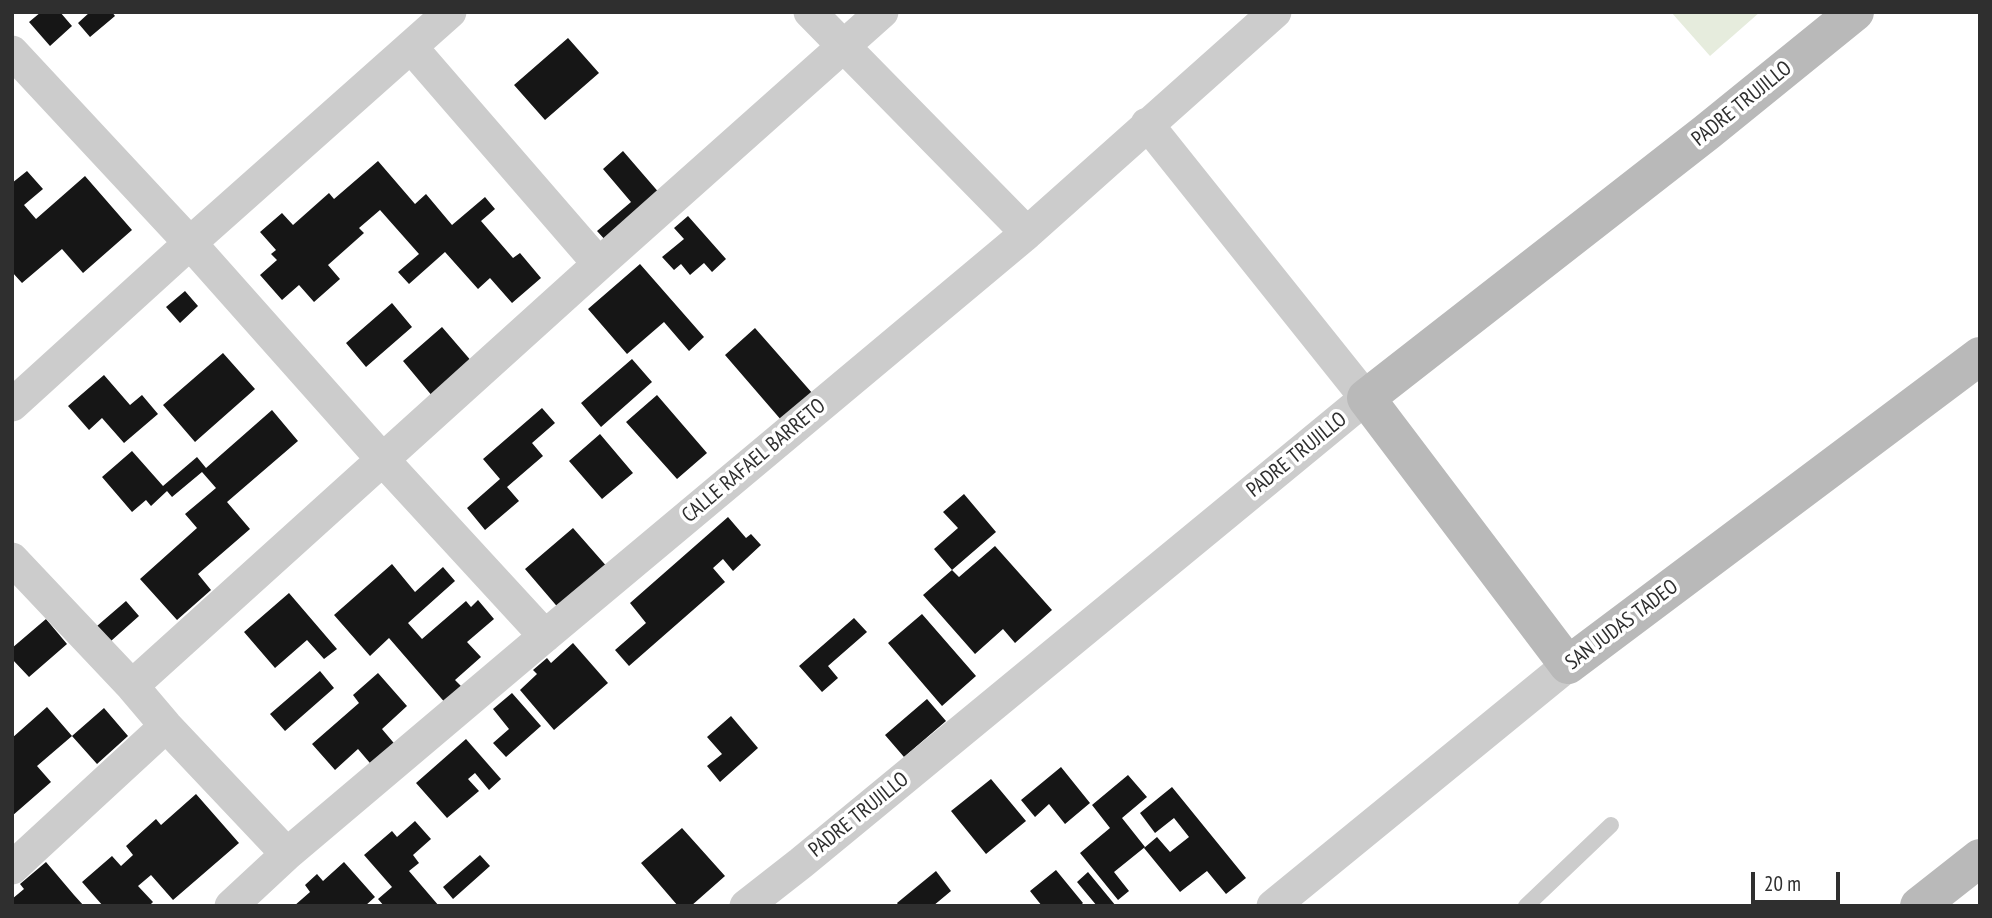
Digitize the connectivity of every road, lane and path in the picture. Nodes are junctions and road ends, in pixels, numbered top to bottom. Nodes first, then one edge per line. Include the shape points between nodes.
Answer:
1 (450, 12) edge
2 (810, 12) edge
3 (883, 12) edge
4 (1275, 12) edge
5 (1854, 12) edge
6 (411, 47) junction
7 (844, 47) junction
8 (12, 52) edge
9 (1147, 124) junction
10 (1027, 233) junction
11 (190, 243) junction
12 (599, 264) junction
13 (1980, 356) edge
14 (1366, 398) junction
15 (12, 405) edge
16 (383, 460) junction
17 (12, 559) edge
18 (545, 636) junction
19 (1569, 665) junction
20 (132, 686) junction
21 (166, 726) junction
22 (1611, 825) dead end
23 (287, 854) junction
24 (1980, 858) edge
25 (12, 868) edge
26 (231, 906) edge
27 (746, 906) edge
28 (1273, 906) edge
29 (1526, 906) edge
30 (1919, 906) edge

1 - 6 street
2 - 7 street
3 - 7 street
4 - 9 street, CALLE RAFAEL BARRETO
5 - 14 street, PADRE TRUJILLO
6 - 11 street
6 - 12 street
7 - 10 street
7 - 12 street
8 - 11 street
9 - 10 street, CALLE RAFAEL BARRETO
9 - 14 street
10 - 18 street, CALLE RAFAEL BARRETO
11 - 15 street
11 - 16 street
12 - 16 street
13 - 19 street, SAN JUDAS TADEO
14 - 19 street
14 - 27 street, PADRE TRUJILLO
16 - 18 street
16 - 20 street
17 - 20 street
18 - 23 street, CALLE RAFAEL BARRETO
19 - 28 street, SAN JUDAS TADEO
20 - 21 street
21 - 23 street
21 - 25 street
22 - 29 lane
23 - 26 street, CALLE RAFAEL BARRETO
24 - 30 street

